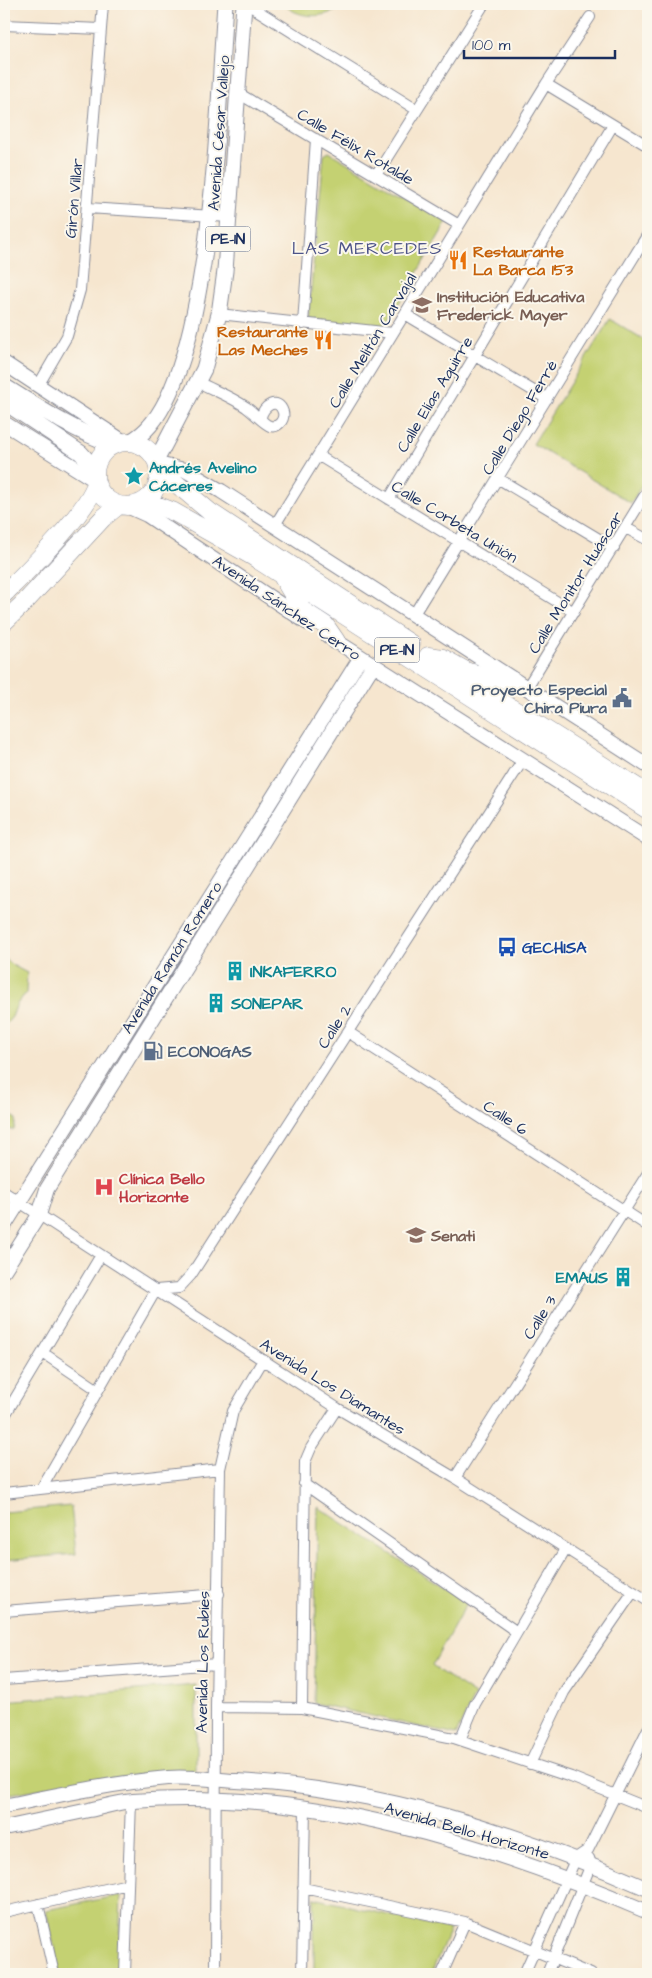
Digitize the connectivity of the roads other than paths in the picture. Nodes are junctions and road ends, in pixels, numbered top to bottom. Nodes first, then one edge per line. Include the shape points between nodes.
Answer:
1 (103, 4) edge
2 (225, 4) edge
3 (246, 4) edge
4 (484, 4) edge
5 (590, 17) dead end
6 (4, 26) edge
7 (101, 29) junction
8 (546, 84) junction
9 (238, 93) junction
10 (417, 110) junction
11 (613, 125) junction
12 (316, 140) junction
13 (648, 146) edge
14 (376, 175) junction
15 (88, 208) junction
16 (209, 216) junction
17 (230, 217) junction
18 (459, 225) junction
19 (648, 234) edge
20 (645, 248) edge
21 (219, 314) junction
22 (405, 314) junction
23 (303, 324) junction
24 (393, 333) junction
25 (474, 356) junction
26 (4, 363) edge
27 (198, 382) junction
28 (4, 386) edge
29 (38, 386) junction
30 (548, 399) junction
31 (4, 402) edge
32 (23, 414) junction
33 (4, 415) edge
34 (261, 418) dead end
35 (4, 423) edge
36 (122, 443) junction
37 (319, 456) junction
38 (157, 464) junction
39 (95, 478) junction
40 (499, 479) junction
41 (648, 490) edge
42 (389, 499) junction
43 (129, 505) junction
44 (275, 525) junction
45 (626, 528) junction
46 (648, 540) edge
47 (460, 542) junction
48 (614, 548) junction
49 (38, 558) junction
50 (53, 572) junction
51 (280, 574) junction
52 (4, 594) edge
53 (574, 612) junction
54 (414, 614) junction
55 (4, 622) edge
56 (336, 641) junction
57 (428, 656) junction
58 (361, 657) junction
59 (374, 665) junction
60 (519, 685) junction
61 (523, 760) junction
62 (648, 766) edge
63 (648, 794) edge
64 (648, 810) edge
65 (648, 839) edge
66 (132, 1024) junction
67 (145, 1032) junction
68 (348, 1032) junction
69 (118, 1047) junction
70 (130, 1055) junction
71 (648, 1173) edge
72 (4, 1192) edge
73 (20, 1202) junction
74 (624, 1210) junction
75 (39, 1215) junction
76 (4, 1226) edge
77 (648, 1226) edge
78 (101, 1255) junction
79 (4, 1270) edge
80 (156, 1290) junction
81 (44, 1353) junction
82 (263, 1360) junction
83 (98, 1390) junction
84 (337, 1408) junction
85 (4, 1417) edge
86 (220, 1469) junction
87 (455, 1478) junction
88 (304, 1484) junction
89 (41, 1489) junction
90 (4, 1492) edge
91 (566, 1549) junction
92 (634, 1592) junction
93 (219, 1594) junction
94 (648, 1602) edge
95 (4, 1611) edge
96 (517, 1632) junction
97 (216, 1664) junction
98 (4, 1680) edge
99 (216, 1707) junction
100 (302, 1708) junction
101 (648, 1729) edge
102 (460, 1740) junction
103 (530, 1764) junction
104 (216, 1780) junction
105 (615, 1794) junction
106 (131, 1801) junction
107 (215, 1801) junction
108 (4, 1806) edge
109 (305, 1807) junction
110 (648, 1808) edge
111 (4, 1828) edge
112 (588, 1850) junction
113 (576, 1858) junction
114 (591, 1864) junction
115 (568, 1879) junction
116 (128, 1884) junction
117 (583, 1884) junction
118 (303, 1888) junction
119 (648, 1889) edge
120 (38, 1904) junction
121 (4, 1912) edge
122 (648, 1912) edge
123 (465, 1922) junction
124 (535, 1949) junction
125 (554, 1959) junction
126 (54, 1974) edge
127 (125, 1974) edge
128 (215, 1974) edge
129 (302, 1974) edge
130 (442, 1974) edge
131 (524, 1974) edge
132 (547, 1974) edge
133 (591, 1974) edge

1 - 7 street, Girón Villar
2 - 16 main road, Avenida César Vallejo / PE-1N
3 - 9 main road, Avenida César Vallejo / PE-1N
3 - 10 street
4 - 10 street
5 - 8 street, Calle Melitón Carvajal
6 - 7 street
7 - 15 street, Girón Villar
8 - 11 street
8 - 18 street, Calle Melitón Carvajal
9 - 12 street, Calle Félix Rotalde
9 - 17 main road, Avenida César Vallejo / PE-1N
10 - 14 street
11 - 13 street
11 - 25 street, Calle Elías Aguirre
12 - 14 street, Calle Félix Rotalde
12 - 23 street
14 - 18 street, Calle Félix Rotalde
15 - 16 street
15 - 29 street, Girón Villar via 75,314 67,336
16 - 17 street
16 - 36 main road, Avenida César Vallejo / PE-1N via 197,304 182,360 148,429 139,437
17 - 21 main road, Avenida César Vallejo / PE-1N
18 - 22 street, Calle Melitón Carvajal
19 - 20 street, Calle Diego Ferré
20 - 30 street, Calle Diego Ferré
21 - 23 street
21 - 27 main road, Avenida César Vallejo / PE-1N
22 - 24 street, Calle Melitón Carvajal
22 - 25 street
23 - 24 street
24 - 37 street, Calle Melitón Carvajal
25 - 30 street
25 - 42 street, Calle Elías Aguirre
26 - 29 street
27 - 34 street
27 - 38 main road, Avenida César Vallejo / PE-1N
28 - 36 main road via 92,437
29 - 36 street
30 - 40 street, Calle Diego Ferré
31 - 32 main road
32 - 33 main road
32 - 39 main road via 81,453
35 - 39 street
36 - 38 highway, PE-1N via 143,446
36 - 39 highway, PE-1N via 101,454
37 - 42 street, Calle Corbeta Unión
37 - 44 street, Calle Melitón Carvajal
38 - 43 highway, PE-1N via 157,486 150,496
38 - 44 street via 185,470
38 - 57 highway, PE-1N via 210,512
39 - 43 highway, PE-1N via 105,498
39 - 49 highway via 85,505
40 - 47 street, Calle Diego Ferré
40 - 48 street
41 - 45 street, Calle Monitor Huáscar
42 - 47 street, Calle Corbeta Unión
43 - 50 highway via 109,512
43 - 51 highway, Avenida Sánchez Cerro / PE-1N via 153,504 174,512
43 - 56 street, Avenida Sánchez Cerro
44 - 54 street
45 - 46 street
45 - 48 street, Calle Monitor Huáscar
47 - 53 street, Calle Corbeta Unión
47 - 54 street, Calle Diego Ferré
48 - 53 street, Calle Monitor Huáscar
49 - 50 highway
49 - 52 highway
50 - 55 highway
51 - 56 highway via 302,610 325,625
51 - 64 highway, Avenida Sánchez Cerro / PE-1N
53 - 60 street, Calle Monitor Huáscar
54 - 60 street
56 - 58 street, Avenida Sánchez Cerro
57 - 60 highway via 443,658 468,672
57 - 63 highway, PE-1N
58 - 59 street, Avenida Sánchez Cerro
58 - 66 street, Avenida Ramón Romero
59 - 61 street, Avenida Sánchez Cerro
59 - 67 street, Avenida Ramón Romero
60 - 62 street
61 - 65 street, Avenida Sánchez Cerro
61 - 68 street, Calle 2
66 - 67 street
66 - 69 street, Avenida Ramón Romero
67 - 70 street, Avenida Ramón Romero
68 - 74 street, Calle 6
68 - 80 street, Calle 2 via 191,1275 179,1288
69 - 70 street
69 - 73 street, Avenida Ramón Romero
70 - 75 street, Avenida Ramón Romero via 47,1189
71 - 74 street, Calle 3
72 - 73 street, Avenida Los Diamantes
73 - 75 street, Avenida Los Diamantes
73 - 76 street, Avenida Ramón Romero
74 - 77 street, Calle 6
74 - 87 street, Calle 3
75 - 78 street, Avenida Los Diamantes
75 - 79 street, Avenida Ramón Romero
78 - 80 street, Avenida Los Diamantes
78 - 81 street
80 - 82 street, Avenida Los Diamantes
80 - 83 street
81 - 83 street
81 - 85 street
82 - 84 street, Avenida Los Diamantes
82 - 86 street, Avenida Los Rubíes via 233,1411
83 - 89 street
84 - 87 street, Avenida Los Diamantes
84 - 88 street via 308,1455
86 - 89 street
86 - 93 street, Avenida Los Rubíes
87 - 91 street, Avenida Los Diamantes
88 - 96 street
88 - 100 street
89 - 90 street
91 - 92 street, Avenida Los Diamantes
91 - 96 street
92 - 94 street, Avenida Los Diamantes
92 - 103 street via 564,1692
93 - 95 street
93 - 97 street, Avenida Los Rubíes
96 - 102 street via 475,1704
97 - 98 street
97 - 99 street, Avenida Los Rubíes
99 - 100 street
99 - 104 street, Avenida Los Rubíes
100 - 102 street
101 - 105 street
102 - 103 street
103 - 105 street
104 - 107 street, Avenida Los Rubíes
104 - 108 street, Avenida Bello Horizonte via 170,1778 81,1790
104 - 113 street, Avenida Bello Horizonte via 274,1782 382,1799 482,1825
105 - 110 street
105 - 112 street
106 - 107 street, Avenida Bello Horizonte
106 - 111 street, Avenida Bello Horizonte
106 - 116 street
107 - 109 street, Avenida Bello Horizonte
107 - 128 street, Avenida Los Rubíes
109 - 115 street, Avenida Bello Horizonte via 410,1828
109 - 118 street
112 - 113 street
112 - 114 street
113 - 114 street, Avenida Bello Horizonte
113 - 115 street
114 - 117 street
114 - 119 street, Avenida Bello Horizonte
115 - 117 street, Avenida Bello Horizonte
115 - 124 street
116 - 120 street
116 - 127 street
117 - 122 street, Avenida Bello Horizonte
117 - 125 street
118 - 123 street
118 - 129 street
120 - 121 street
120 - 126 street
123 - 124 street
123 - 130 street
124 - 125 street
124 - 131 street
125 - 132 street
125 - 133 street

